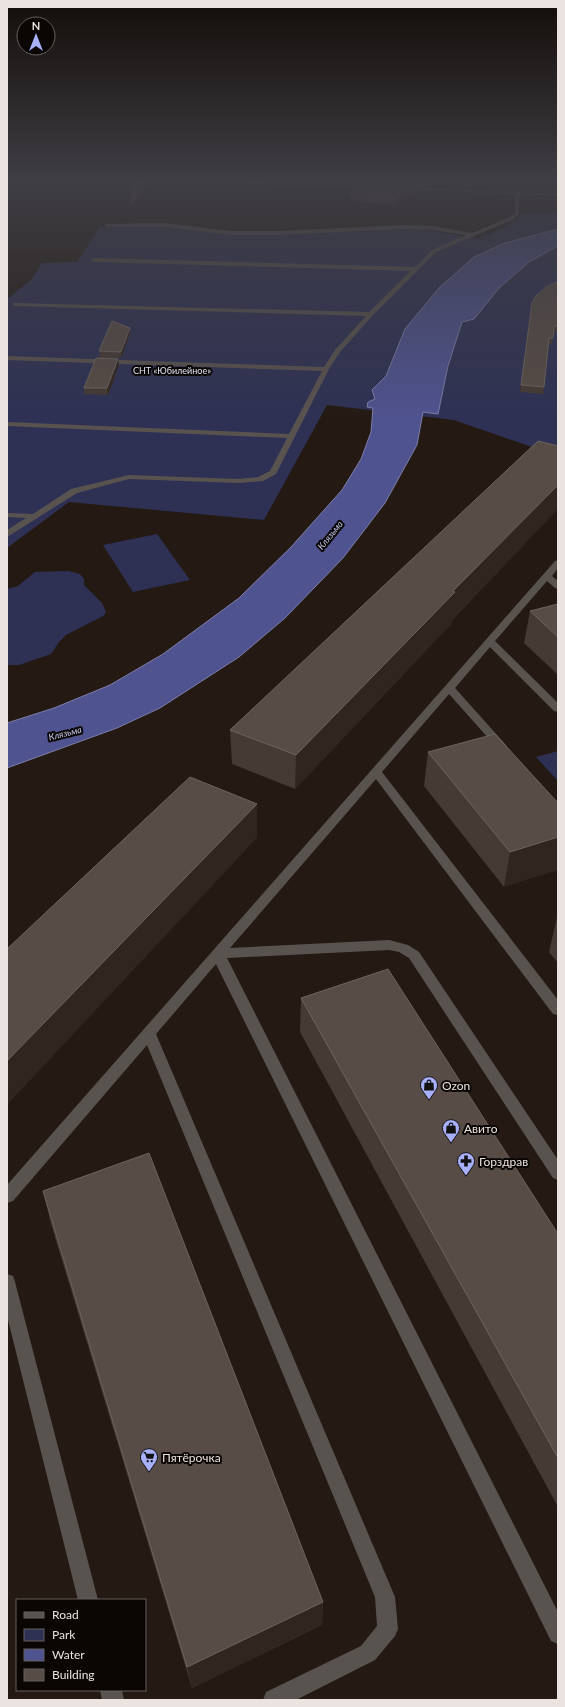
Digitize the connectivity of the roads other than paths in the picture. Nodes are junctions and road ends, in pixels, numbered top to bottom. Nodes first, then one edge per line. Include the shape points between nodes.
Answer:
1 (118, 261) edge
2 (424, 261) edge
3 (415, 269) junction
4 (15, 304) dead end
5 (371, 314) junction
6 (7, 358) edge
7 (326, 369) junction
8 (7, 424) edge
9 (291, 436) junction
10 (7, 515) edge
11 (33, 516) junction
12 (7, 534) edge
13 (558, 563) edge
14 (546, 576) junction
15 (558, 586) edge
16 (490, 641) junction
17 (449, 688) junction
18 (558, 709) edge
19 (511, 757) edge
20 (376, 772) junction
21 (218, 954) junction
22 (558, 1010) edge
23 (149, 1033) junction
24 (558, 1174) edge
25 (7, 1196) edge
26 (7, 1282) edge
27 (88, 1599) edge
28 (558, 1634) edge
29 (274, 1700) edge

1 - 3 street
2 - 3 street
3 - 5 street
4 - 5 street
5 - 7 street via 337,351
6 - 7 street
7 - 9 street
8 - 9 street
9 - 11 street via 273,472 260,479 239,481 129,477 74,491
10 - 11 street
11 - 12 street
13 - 14 street
14 - 15 street
14 - 16 street
16 - 17 street
16 - 18 street
17 - 19 street
17 - 20 street
20 - 21 street
20 - 22 street
21 - 23 street
21 - 24 street via 389,946 403,948 414,955
21 - 28 street
23 - 25 street
23 - 29 street via 385,1597 388,1629 368,1653
26 - 27 street

